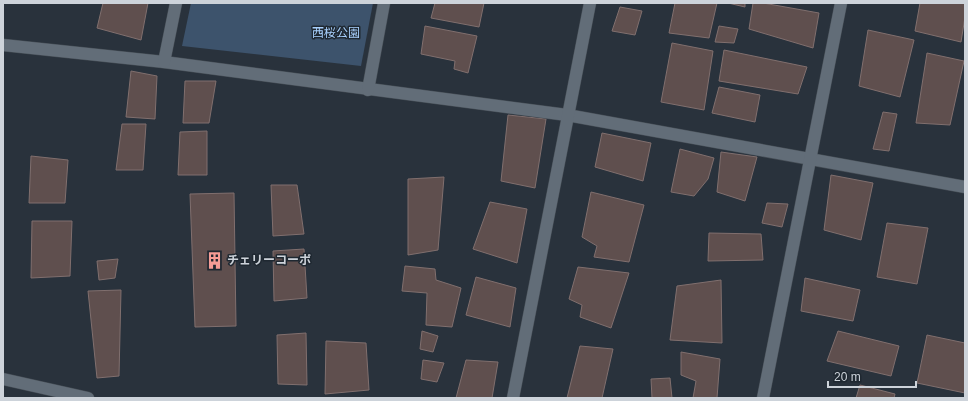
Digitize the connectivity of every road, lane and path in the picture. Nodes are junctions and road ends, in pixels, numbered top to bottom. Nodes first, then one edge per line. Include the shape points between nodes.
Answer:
1 (176, 3) edge
2 (384, 3) edge
3 (590, 3) edge
4 (841, 3) edge
5 (3, 45) edge
6 (164, 62) junction
7 (368, 90) junction
8 (568, 115) junction
9 (810, 159) junction
10 (965, 187) edge
11 (3, 379) edge
12 (88, 398) edge
13 (512, 398) edge
14 (763, 398) edge

1 - 6 street
2 - 7 street
3 - 8 street
4 - 9 street
5 - 6 street
6 - 7 street
7 - 8 street
8 - 9 street
8 - 13 street
9 - 10 street
9 - 14 street
11 - 12 street

